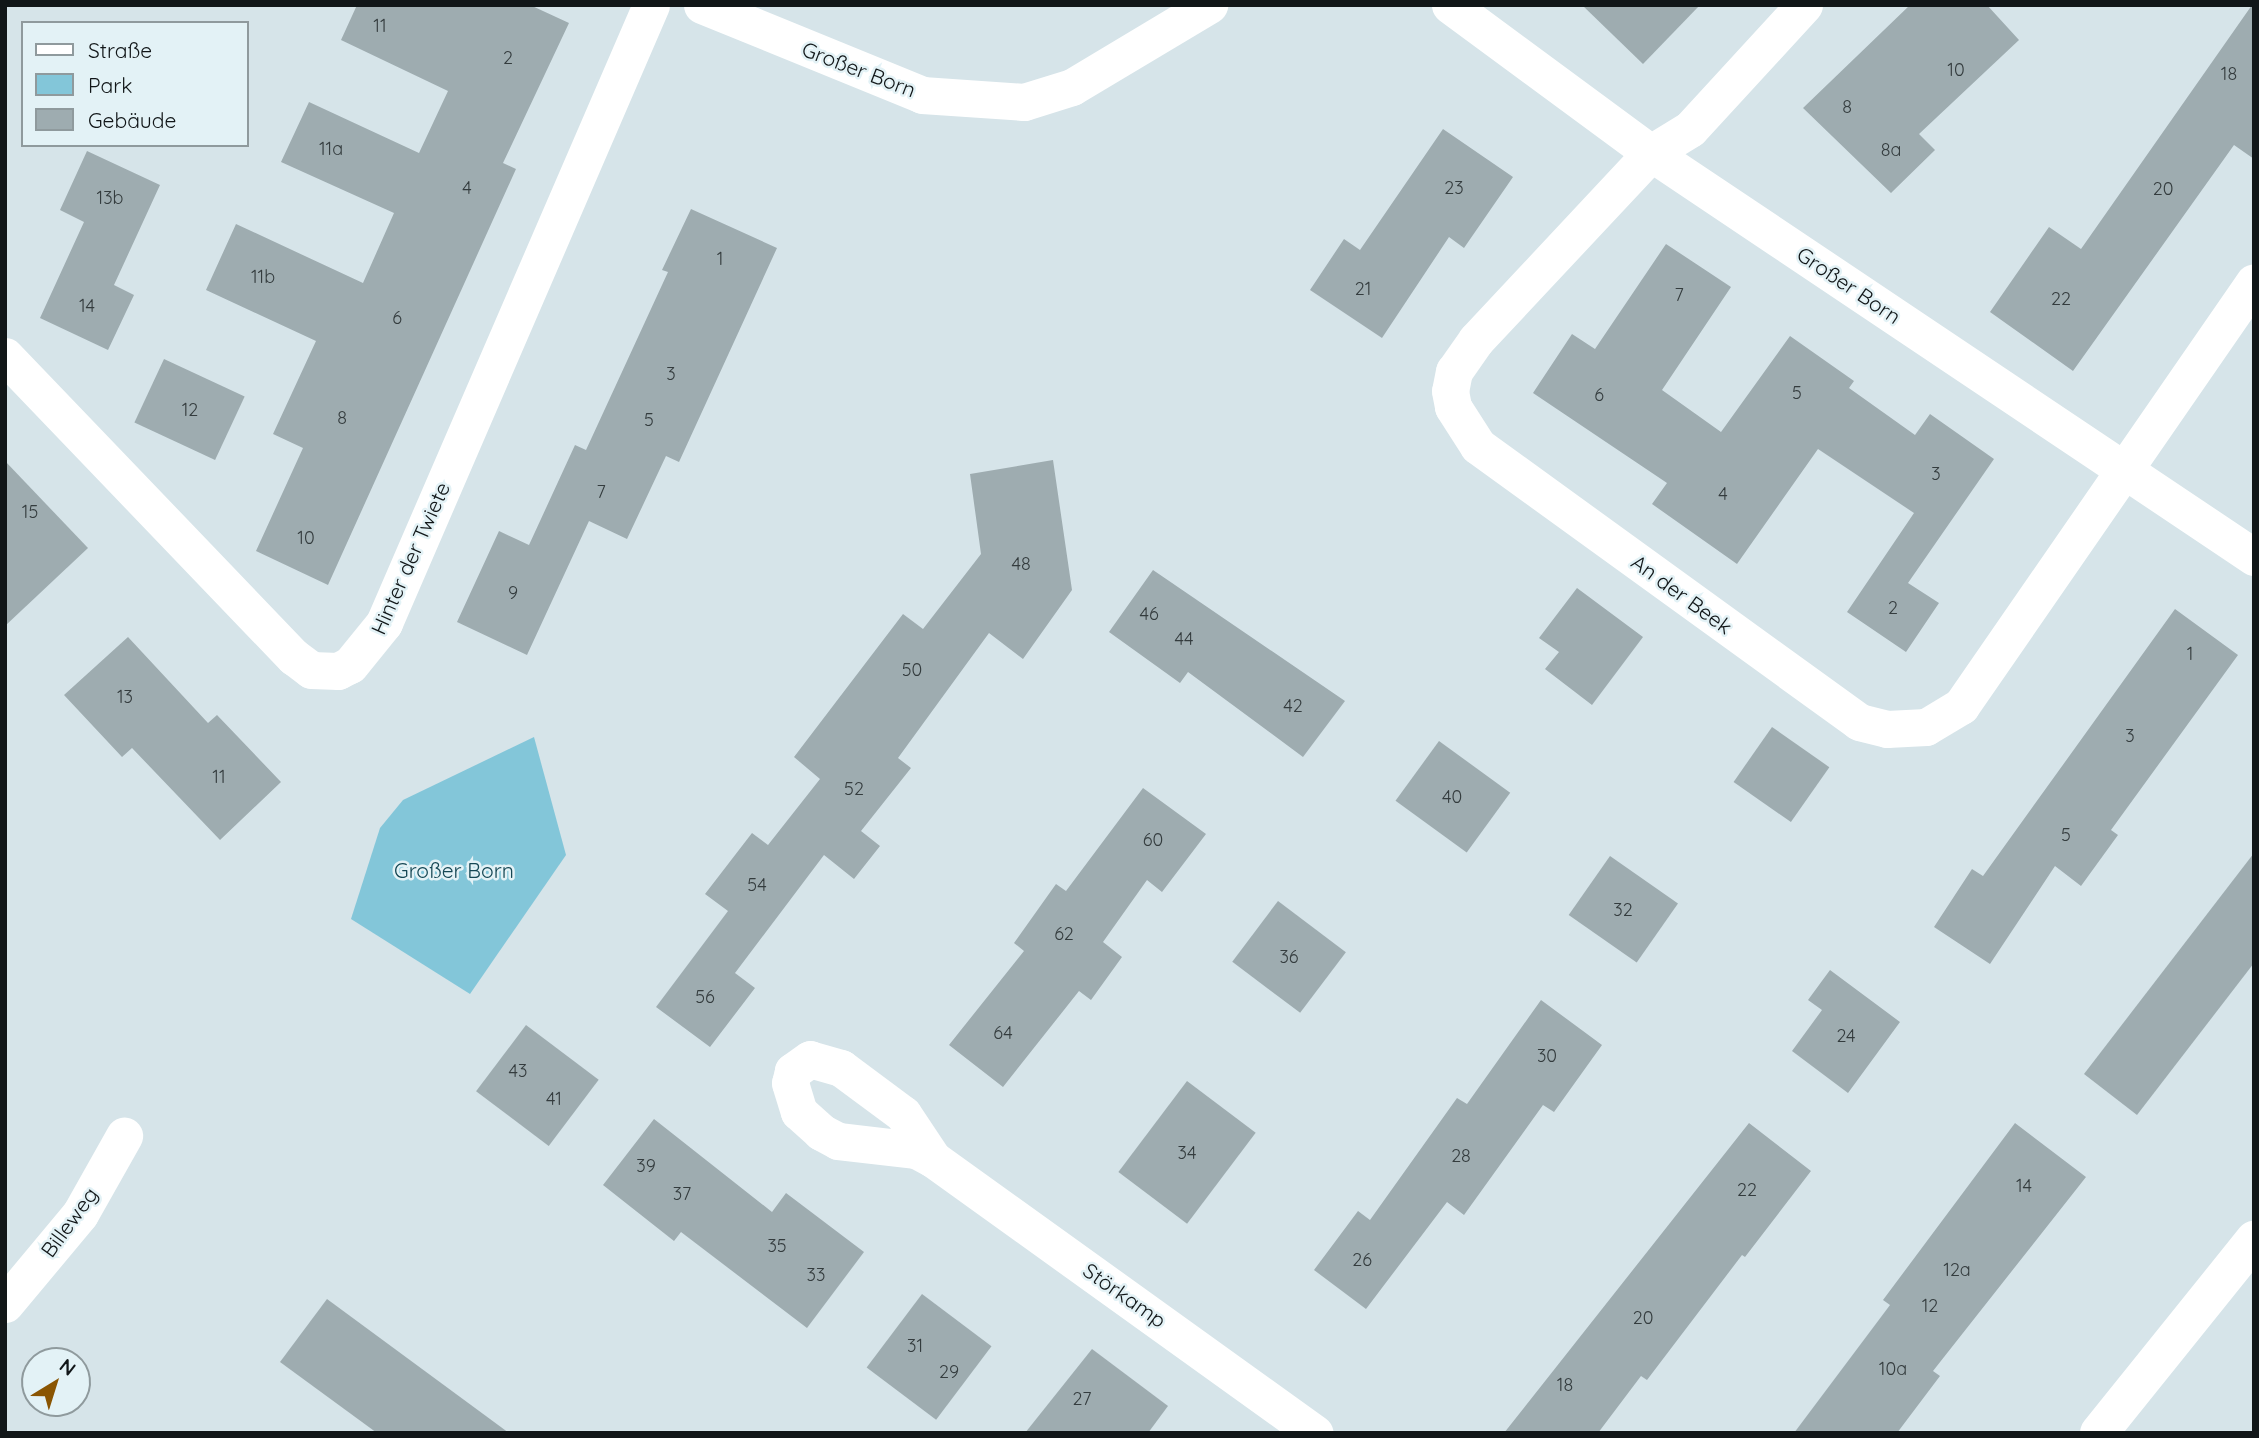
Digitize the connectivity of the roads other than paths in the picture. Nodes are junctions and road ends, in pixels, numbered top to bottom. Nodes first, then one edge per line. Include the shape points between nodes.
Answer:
1 (651, 5) edge
2 (702, 5) edge
3 (1209, 5) edge
4 (1450, 5) edge
5 (1804, 5) edge
6 (1651, 153) junction
7 (2254, 282) edge
8 (5, 356) edge
9 (2126, 471) junction
10 (2254, 557) edge
11 (124, 1136) dead end
12 (933, 1159) dead end
13 (2254, 1240) edge
14 (5, 1304) edge
15 (1315, 1433) edge
16 (2099, 1433) edge

1 - 8 street, Hinter der Twiete via 384,623 350,665 338,671 311,670 294,657
2 - 3 street, Großer Born via 922,94 1024,102 1072,87
4 - 6 street, Großer Born
5 - 6 street, An der Beek via 1690,129
6 - 9 street, Großer Born
6 - 9 street, An der Beek via 1476,340 1454,371 1452,407 1478,446 1859,722 1887,729 1926,727 1961,706
7 - 9 street, An der Beek
9 - 10 street, Großer Born
11 - 14 street, Billeweg via 80,1214
12 - 15 street, Störkamp
13 - 16 main road

